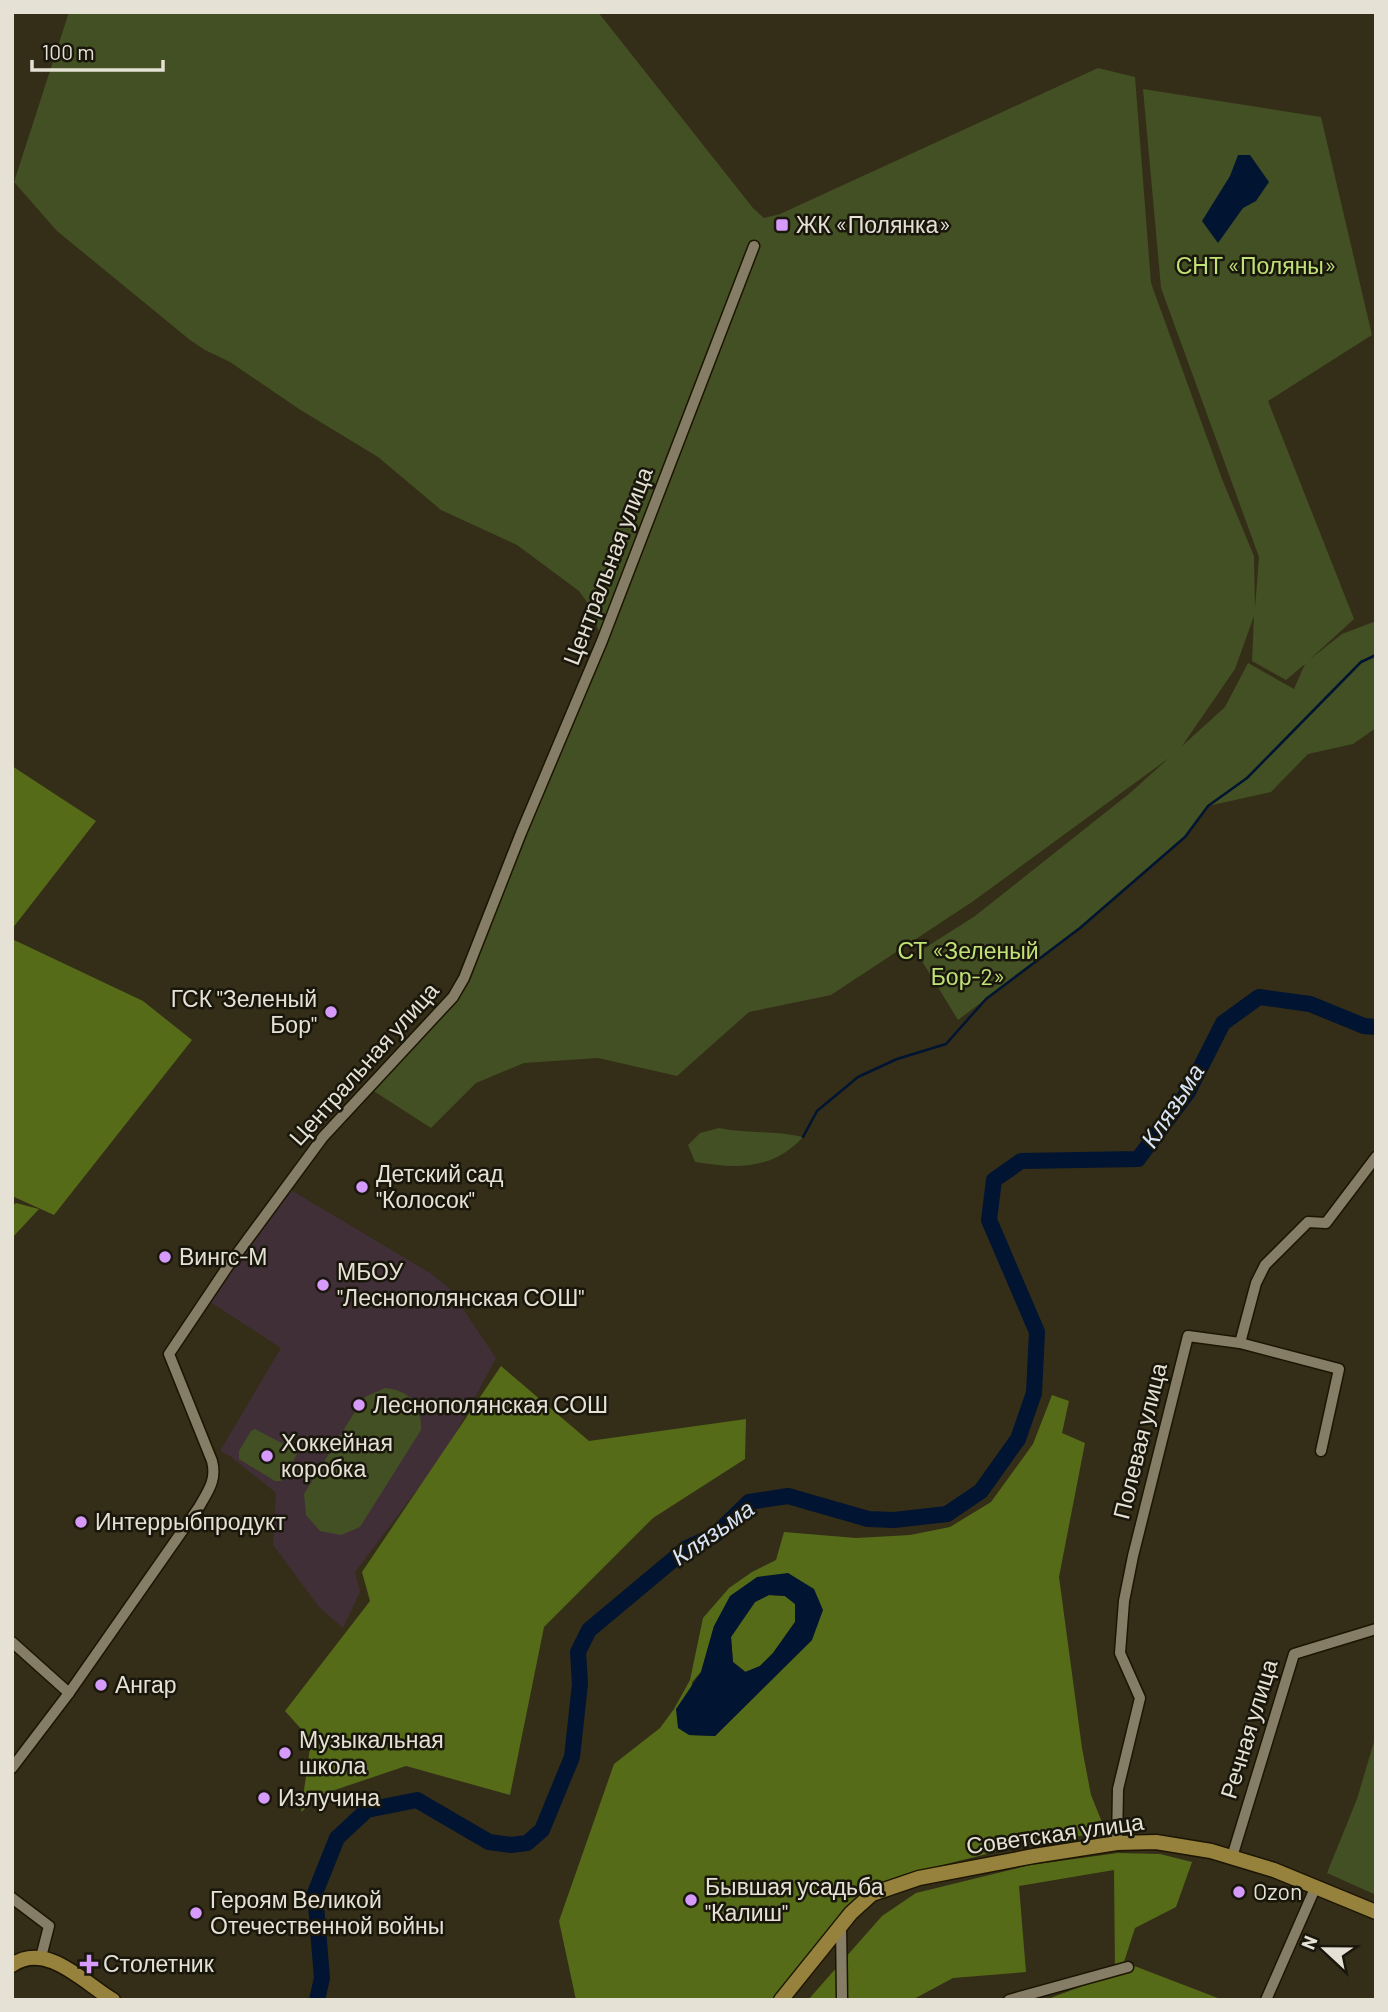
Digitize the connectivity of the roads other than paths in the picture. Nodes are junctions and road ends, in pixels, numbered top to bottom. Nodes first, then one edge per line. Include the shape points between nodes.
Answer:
1 (754, 246) dead end
2 (1376, 1157) edge
3 (1240, 1343) junction
4 (1321, 1451) dead end
5 (1376, 1629) edge
6 (12, 1642) edge
7 (69, 1693) junction
8 (12, 1768) edge
9 (1117, 1843) junction
10 (1232, 1857) junction
11 (1316, 1886) junction
12 (12, 1898) edge
13 (1376, 1912) edge
14 (841, 1924) junction
15 (40, 1957) junction
16 (12, 1965) edge
17 (1128, 1967) dead end
18 (113, 2000) edge
19 (781, 2000) edge
20 (842, 2000) edge
21 (1009, 2000) edge
22 (1266, 2000) edge

1 - 7 street, Центральная улица via 603,641 464,978 453,997 323,1137 169,1354 212,1461 213,1483
2 - 3 street via 1326,1223 1308,1222 1265,1265
3 - 4 street via 1339,1369
3 - 9 street, Полевая улица via 1188,1336 1136,1543 1120,1653 1140,1698 1118,1789
5 - 10 street, Речная улица via 1294,1654
6 - 7 street
7 - 8 street, Центральная улица
9 - 10 main road, Советская улица via 1190,1846
9 - 14 main road, Советская улица via 919,1878 872,1894
10 - 11 main road, Советская улица
11 - 13 main road, Советская улица
11 - 22 street
12 - 15 street via 49,1926
14 - 19 main road, Советская улица
14 - 20 street
15 - 16 main road via 20,1959
15 - 18 main road
17 - 21 street

